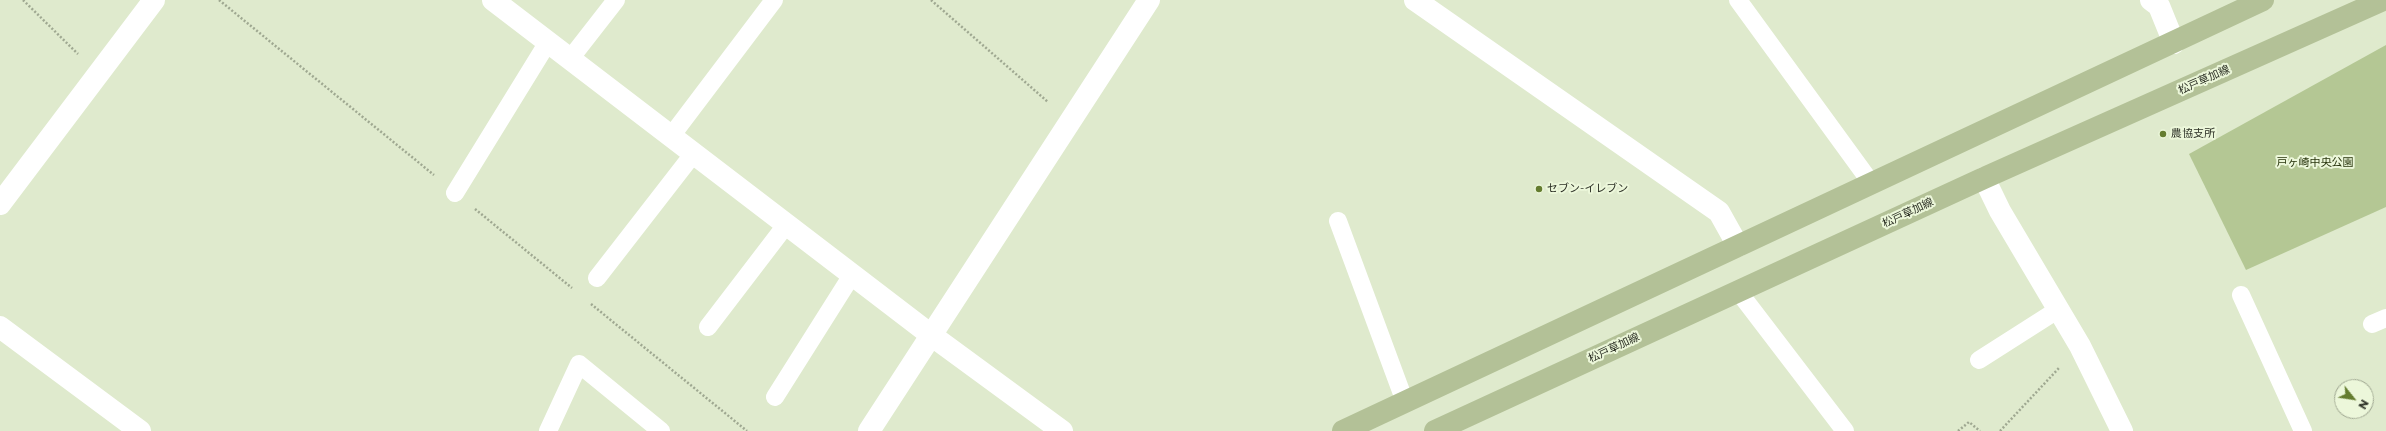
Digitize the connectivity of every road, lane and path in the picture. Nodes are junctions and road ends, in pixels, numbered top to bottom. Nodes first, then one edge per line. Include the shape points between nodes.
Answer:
1 (23, 0) edge
2 (154, 0) edge
3 (219, 0) edge
4 (493, 0) edge
5 (616, 0) edge
6 (774, 0) edge
7 (931, 0) edge
8 (1149, 0) edge
9 (1738, 0) edge
10 (2263, 0) edge
11 (2384, 0) edge
12 (2160, 2) edge
13 (1427, 3) edge
14 (548, 42) junction
15 (2174, 43) junction
16 (570, 59) junction
17 (98, 74) junction
18 (1070, 121) junction
19 (672, 135) junction
20 (694, 153) junction
21 (1984, 178) junction
22 (1872, 184) junction
23 (455, 192) junction
24 (0, 204) edge
25 (1338, 221) dead end
26 (786, 225) junction
27 (1738, 246) junction
28 (852, 275) junction
29 (597, 278) dead end
30 (1738, 291) junction
31 (577, 292) dead end
32 (2241, 295) dead end
33 (589, 302) dead end
34 (2058, 309) junction
35 (0, 327) edge
36 (708, 327) dead end
37 (931, 335) junction
38 (2080, 346) junction
39 (1979, 360) dead end
40 (775, 397) dead end
41 (1405, 402) junction
42 (1438, 430) edge
43 (140, 431) edge
44 (548, 431) edge
45 (661, 431) edge
46 (747, 431) edge
47 (869, 431) edge
48 (1062, 431) edge
49 (1343, 431) edge
50 (1845, 431) edge
51 (1958, 431) edge
52 (1980, 431) edge
53 (2000, 431) edge
54 (2122, 431) edge
55 (2303, 431) edge

1 - 17 path
2 - 17 street
3 - 23 path
4 - 14 street
5 - 16 lane
6 - 19 lane
7 - 18 path
8 - 18 street
9 - 22 lane
10 - 15 main road
11 - 21 main road, 松戸草加線
12 - 15 street
13 - 27 street via 1719,212
14 - 16 street
14 - 23 lane
15 - 22 main road
16 - 19 street
17 - 24 street
18 - 37 street
19 - 20 street
20 - 26 street
20 - 29 lane
21 - 30 main road, 松戸草加線
21 - 34 street
22 - 27 main road
23 - 31 path
25 - 41 lane
26 - 28 street
26 - 36 lane
27 - 41 main road
28 - 37 street
28 - 40 lane
30 - 42 main road, 松戸草加線
30 - 50 lane
32 - 55 lane
33 - 46 path
34 - 38 street
34 - 39 lane
35 - 43 street
37 - 47 street
37 - 48 street
38 - 53 path
38 - 54 street
41 - 49 main road
44 - 45 lane via 579,364
51 - 52 path via 1969,422

